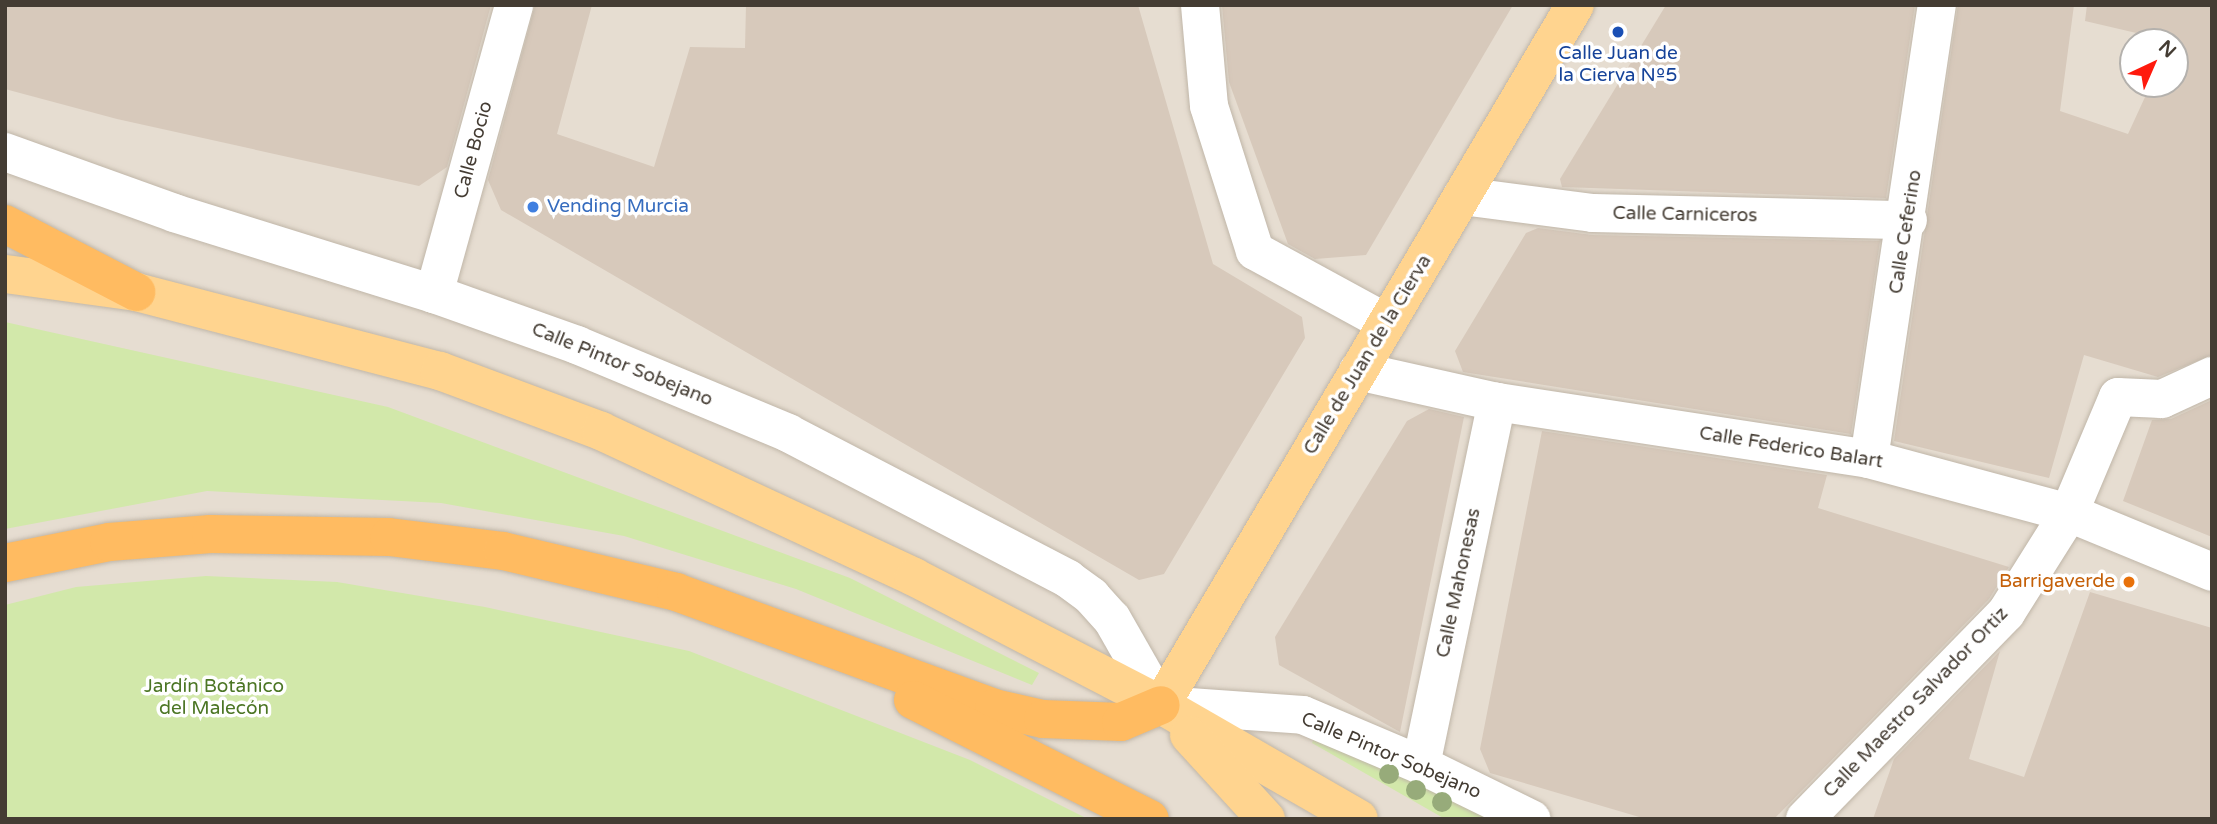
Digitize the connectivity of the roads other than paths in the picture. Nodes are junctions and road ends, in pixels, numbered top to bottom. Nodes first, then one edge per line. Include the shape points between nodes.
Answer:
1 (514, 5) edge
2 (1200, 5) edge
3 (1575, 5) edge
4 (1937, 5) edge
5 (5, 152) edge
6 (1462, 196) junction
7 (1908, 220) junction
8 (5, 224) edge
9 (5, 274) edge
10 (136, 292) junction
11 (434, 294) junction
12 (1387, 323) junction
13 (1358, 371) junction
14 (2212, 376) edge
15 (1497, 401) junction
16 (1869, 459) junction
17 (2070, 513) junction
18 (5, 563) edge
19 (2212, 572) edge
20 (676, 592) junction
21 (1161, 705) junction
22 (1421, 765) junction
23 (1150, 819) edge
24 (1266, 819) edge
25 (1359, 819) edge
26 (1531, 819) edge
27 (1805, 819) edge

1 - 11 street, Calle Bocio
2 - 12 street via 1209,106 1255,251
3 - 6 main road, Calle de Juan de la Cierva
4 - 7 street, Calle Ceferino
5 - 11 street, Calle Pintor Sobejano via 174,213
6 - 7 street, Calle Carniceros via 1593,213
6 - 12 main road, Calle de Juan de la Cierva
7 - 16 street, Calle Ceferino
8 - 10 highway
9 - 10 main road
10 - 21 main road via 440,371 601,431 902,571
11 - 21 street, Calle Pintor Sobejano via 577,345 788,433 1068,579 1112,619
12 - 13 main road, Calle de Juan de la Cierva
13 - 15 street, Calle Federico Balart
13 - 21 main road, Calle de Juan de la Cierva
14 - 17 street, Calle Maestro Salvador Ortiz via 2162,399 2118,397
15 - 16 street, Calle Federico Balart
15 - 22 street, Calle Mahonesas
16 - 17 street, Calle Federico Balart
17 - 19 street, Calle Federico Balart
17 - 27 street, Calle Maestro Salvador Ortiz via 2006,613
18 - 20 highway via 109,542 211,534 389,537 503,551
20 - 21 highway via 994,708 1043,719 1121,722
20 - 23 highway via 891,689
21 - 22 street, Calle Pintor Sobejano via 1303,715
21 - 24 main road, Calle Pintor Sobejano
21 - 25 main road
22 - 26 street, Calle Pintor Sobejano

